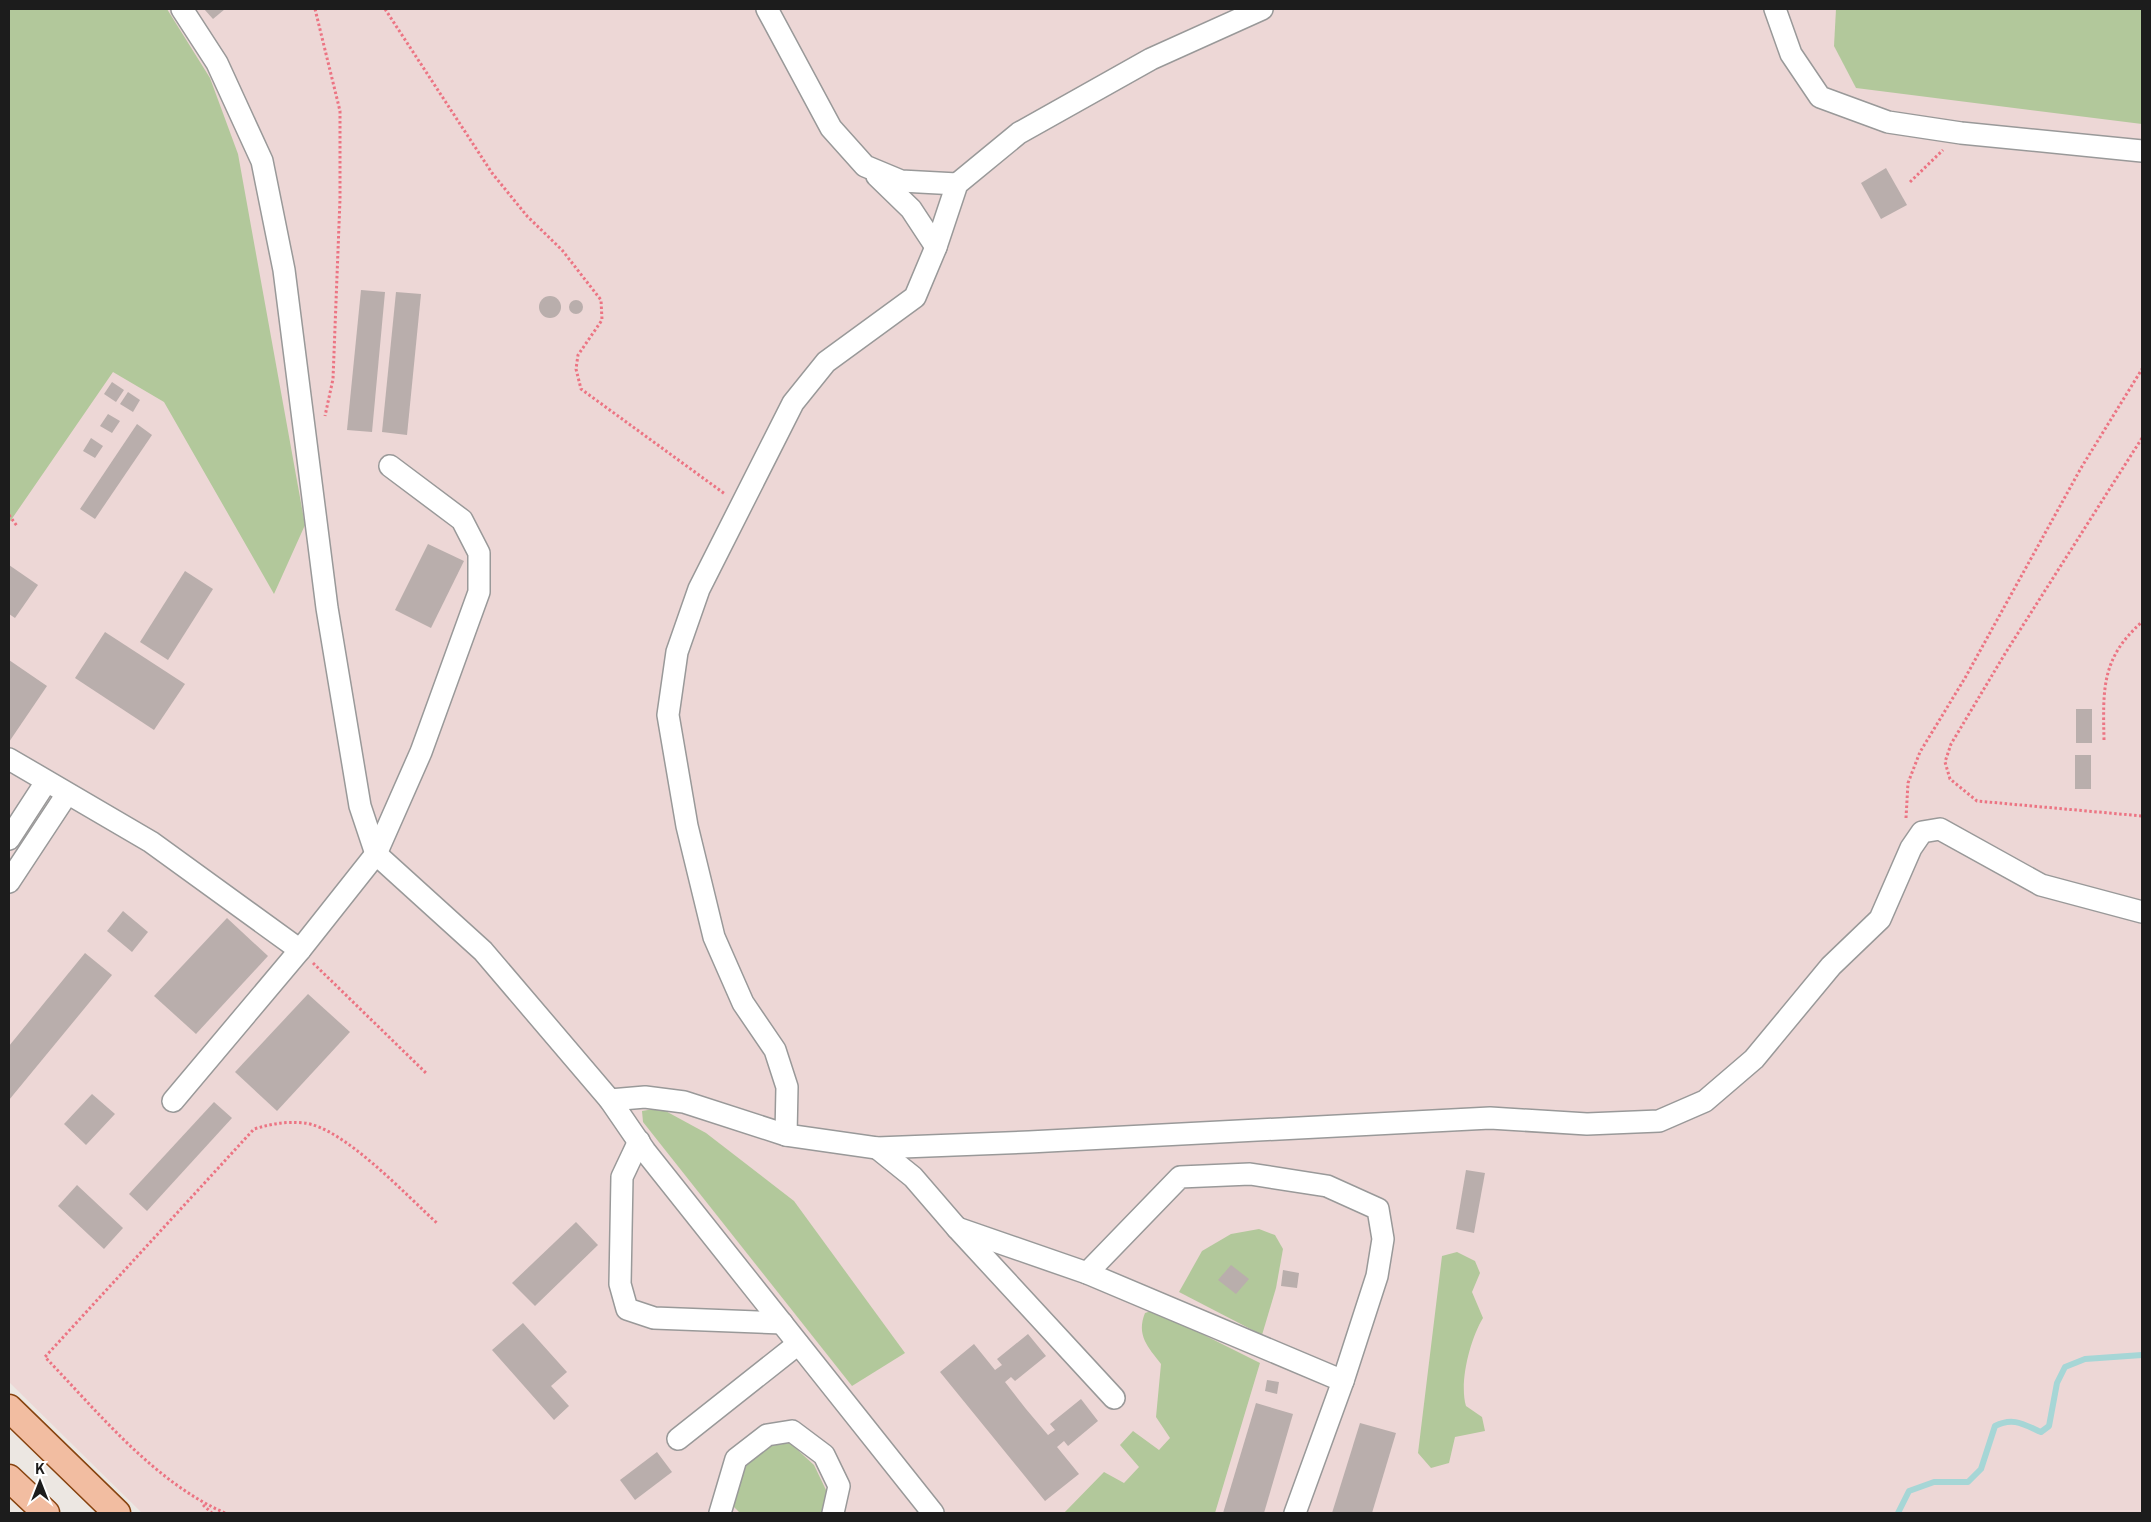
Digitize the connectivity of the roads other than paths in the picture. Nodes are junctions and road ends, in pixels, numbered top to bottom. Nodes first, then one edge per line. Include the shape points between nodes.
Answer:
1 (182, 9) edge
2 (767, 9) edge
3 (1262, 9) edge
4 (1775, 9) edge
5 (2142, 151) edge
6 (866, 166) junction
7 (957, 184) junction
8 (936, 247) junction
9 (390, 466) dead end
10 (9, 759) edge
11 (46, 782) junction
12 (67, 794) junction
13 (9, 839) edge
14 (376, 854) junction
15 (9, 882) edge
16 (2142, 912) edge
17 (300, 950) junction
18 (172, 1100) dead end
19 (610, 1100) junction
20 (786, 1135) junction
21 (639, 1142) junction
22 (877, 1148) junction
23 (957, 1228) junction
24 (1087, 1273) junction
25 (782, 1323) junction
26 (798, 1344) junction
27 (1343, 1381) junction
28 (1114, 1398) dead end
29 (9, 1408) edge
30 (678, 1440) dead end
31 (9, 1478) edge
32 (46, 1513) edge
33 (117, 1513) edge
34 (720, 1513) edge
35 (833, 1513) edge
36 (933, 1513) edge
37 (1295, 1513) edge

1 - 14 lane via 217,64 262,161 284,270 327,608 360,806
2 - 6 lane via 831,128
3 - 7 lane via 1151,59 1019,133
4 - 5 lane via 1791,54 1820,97 1888,122 1961,133
6 - 7 lane via 900,181
6 - 8 lane via 912,209
7 - 8 lane
8 - 20 lane via 915,297 826,362 793,403 699,589 677,652 668,714 687,826 714,937 744,1003 774,1050 787,1087
9 - 14 lane via 462,520 478,553 478,592 421,752
10 - 11 lane
11 - 12 lane
11 - 13 lane
12 - 15 lane
12 - 17 lane via 151,842
14 - 17 lane
14 - 19 lane via 484,951
16 - 22 lane via 2041,885 1940,829 1922,832 1911,848 1880,919 1831,966 1754,1059 1705,1101 1659,1121 1588,1124 1490,1118
17 - 18 lane
19 - 20 lane via 646,1097 684,1102
19 - 21 lane
20 - 22 lane
21 - 25 lane
21 - 25 lane via 622,1176 620,1284 628,1309 654,1318
22 - 23 lane via 913,1176
23 - 24 lane
23 - 28 lane
24 - 27 lane
24 - 27 lane via 1180,1177 1250,1174 1327,1186 1378,1209 1383,1239 1377,1276
25 - 26 lane
26 - 30 lane
26 - 36 lane
27 - 37 lane
29 - 33 main road
31 - 32 main road
34 - 35 lane via 736,1459 767,1435 792,1430 824,1455 839,1486

